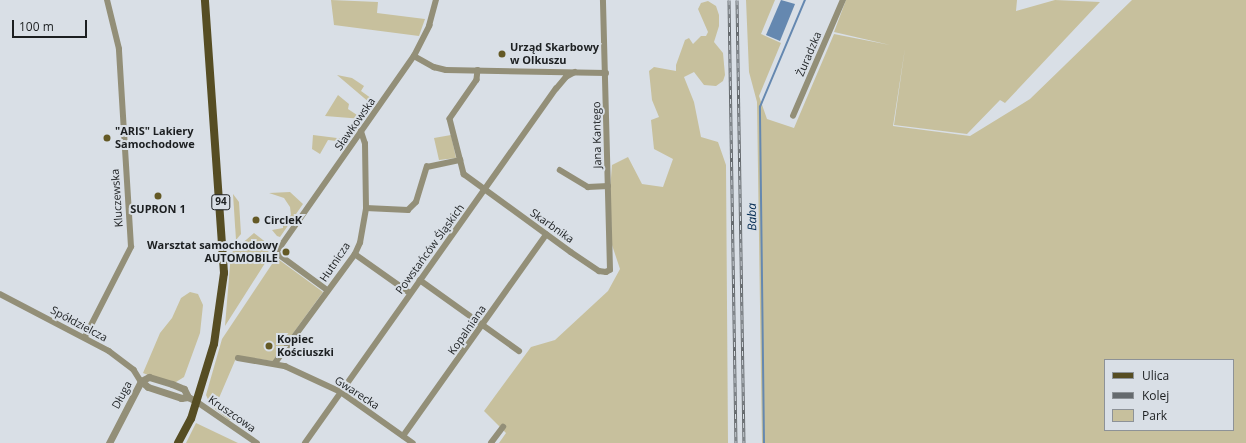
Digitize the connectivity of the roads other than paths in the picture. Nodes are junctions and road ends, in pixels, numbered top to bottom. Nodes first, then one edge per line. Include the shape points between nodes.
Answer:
1 (107, 0) edge
2 (206, 0) edge
3 (436, 0) edge
4 (603, 0) edge
5 (842, 0) edge
6 (414, 56) junction
7 (478, 70) junction
8 (575, 72) junction
9 (606, 73) junction
10 (793, 116) dead end
11 (361, 132) junction
12 (460, 160) junction
13 (560, 170) dead end
14 (608, 186) junction
15 (485, 191) junction
16 (366, 208) junction
17 (546, 235) junction
18 (355, 254) junction
19 (610, 270) joint
20 (420, 280) junction
21 (328, 291) junction
22 (410, 293) junction
23 (0, 294) edge
24 (482, 326) junction
25 (85, 337) junction
26 (519, 351) dead end
27 (238, 358) dead end
28 (275, 363) junction
29 (141, 381) junction
30 (341, 392) junction
31 (196, 401) junction
32 (503, 427) dead end
33 (403, 436) junction
34 (109, 443) edge
35 (178, 443) edge
36 (257, 443) edge
37 (305, 443) edge
38 (413, 443) edge
39 (491, 443) edge

1 - 25 street, Kluczewska via 119,50 131,247
2 - 31 main road, 94 via 224,273 217,332
3 - 6 street, Sławkowska via 429,26
4 - 9 street, Jana Kantego
5 - 10 street, Żuradzka
6 - 7 street via 440,69
6 - 11 street, Sławkowska
7 - 8 street
7 - 12 street, Skarbnika via 477,80 450,119
8 - 9 street
8 - 15 street, Powstańców Śląskich via 562,81
9 - 14 street, Jana Kantego
11 - 16 street, Hutnicza via 365,144
11 - 21 street, Sławkowska via 276,253
12 - 15 street, Skarbnika via 464,174
12 - 16 street via 427,167 416,202 408,210
13 - 14 street via 588,187
14 - 19 street, Jana Kantego
15 - 17 street, Skarbnika
15 - 20 street, Powstańców Śląskich
16 - 18 street, Hutnicza
17 - 19 street, Skarbnika via 599,271
17 - 24 street, Kopalniana
18 - 21 street, Hutnicza
18 - 22 street
20 - 22 street, Powstańców Śląskich
20 - 24 street
21 - 28 street, Hutnicza
22 - 30 street, Powstańców Śląskich
23 - 25 street, Spółdzielcza
24 - 26 street
24 - 33 street, Kopalniana
25 - 29 street, Spółdzielcza via 134,370
27 - 28 street, Gwarecka
28 - 30 street, Gwarecka
29 - 31 street, Długa via 148,387
29 - 34 street, Długa
30 - 33 street, Gwarecka
30 - 37 street, Powstańców Śląskich
31 - 35 main road, 94 via 191,419
31 - 36 street, Kruszcowa
32 - 39 street
33 - 38 street, Gwarecka

